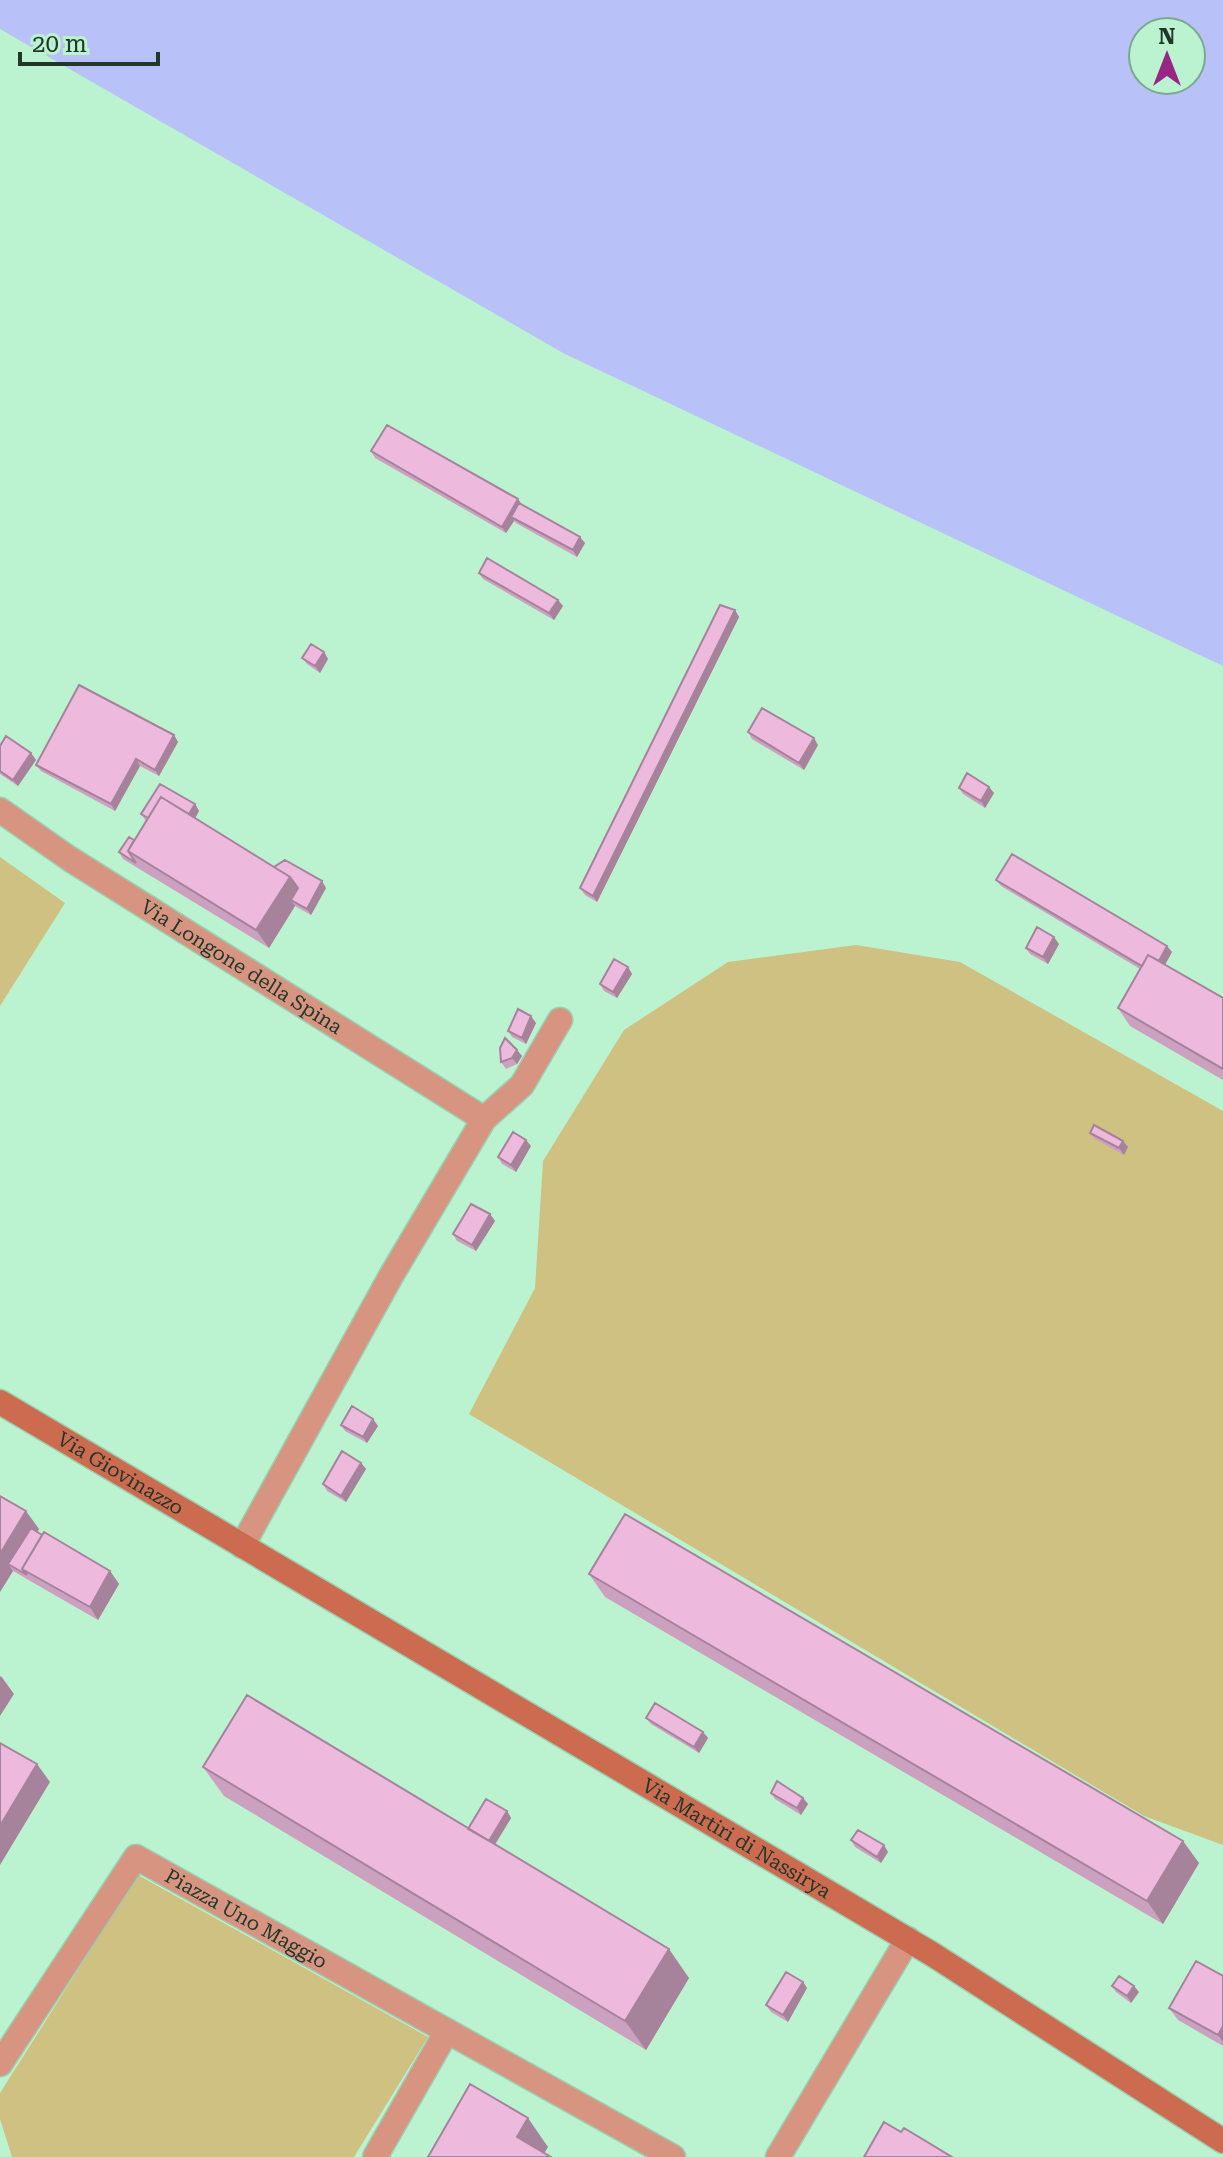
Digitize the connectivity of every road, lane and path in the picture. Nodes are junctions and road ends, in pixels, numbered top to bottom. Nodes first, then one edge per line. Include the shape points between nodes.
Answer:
1 (0, 810) edge
2 (560, 1020) dead end
3 (484, 1119) junction
4 (0, 1402) edge
5 (242, 1546) junction
6 (908, 1939) junction
7 (447, 2031) junction
8 (0, 2064) edge
9 (1223, 2141) edge
10 (375, 2157) edge
11 (673, 2157) edge
12 (778, 2157) edge

1 - 3 street, Via Longone della Spina
2 - 3 street via 522,1085
3 - 5 street
4 - 5 street, Via Giovinazzo
5 - 6 street, Via Martiri di Nassirya
6 - 9 street, Via Martiri di Nassirya
6 - 12 street
7 - 8 street, Piazza Uno Maggio via 136,1857
7 - 10 street
7 - 11 street

